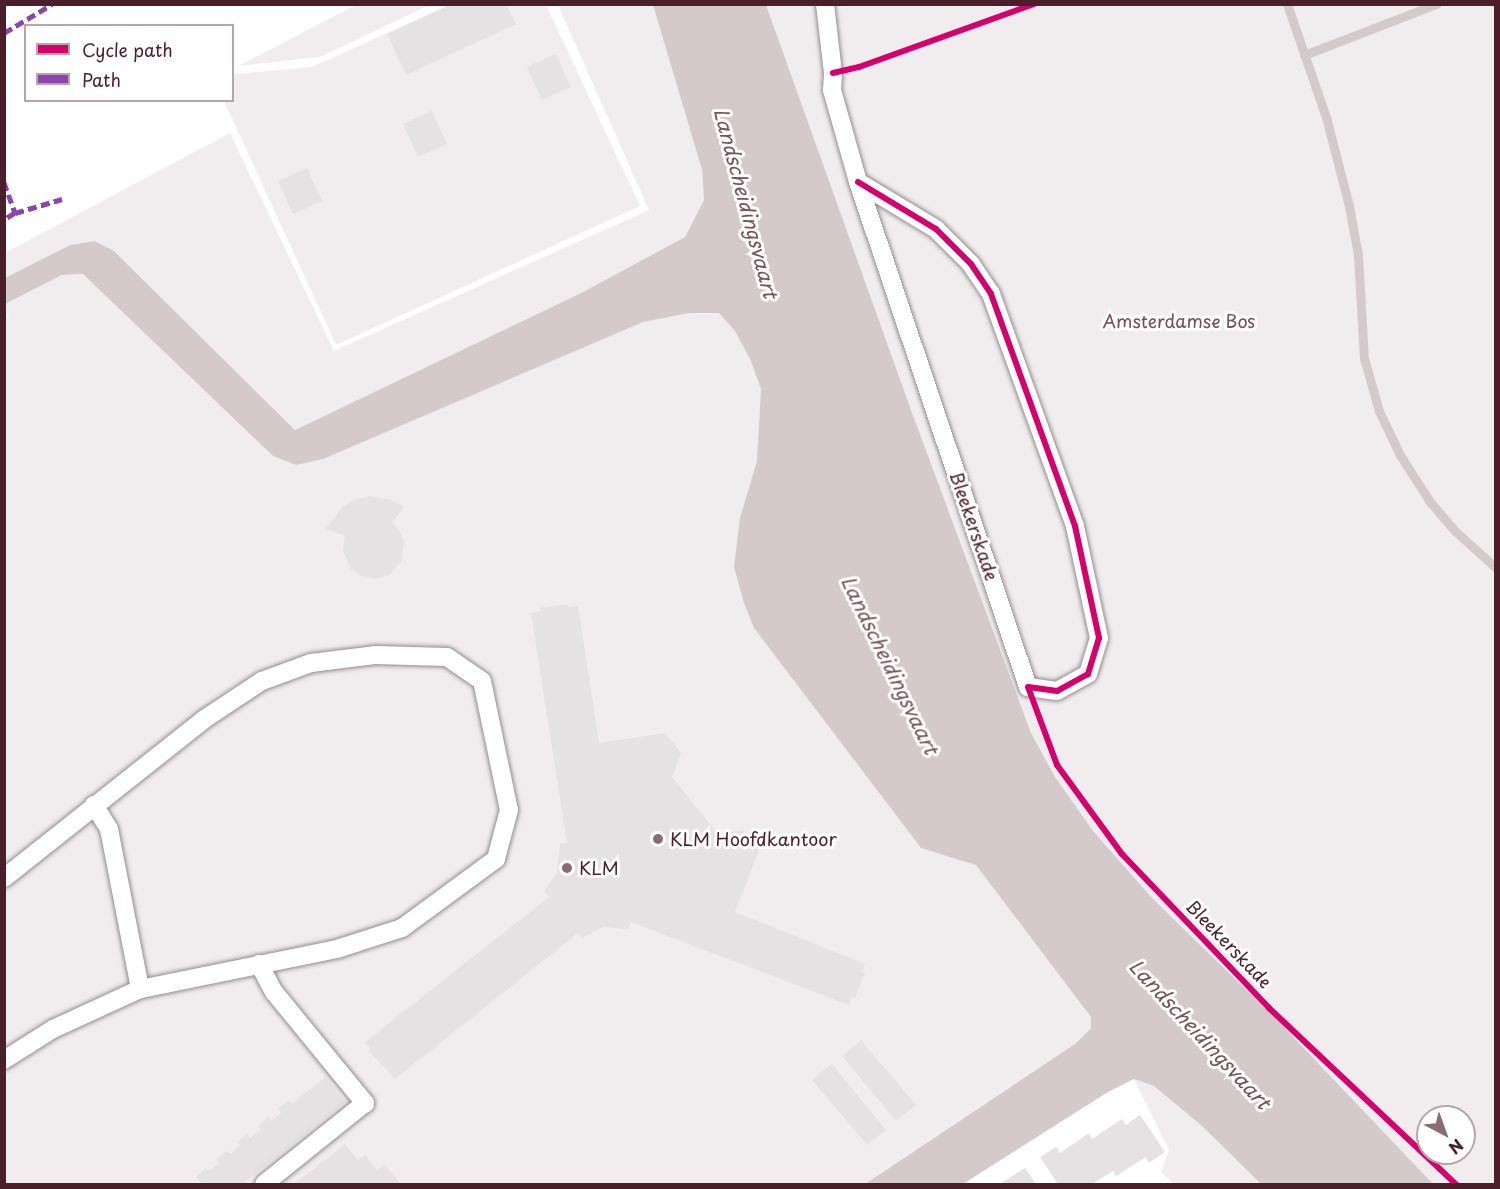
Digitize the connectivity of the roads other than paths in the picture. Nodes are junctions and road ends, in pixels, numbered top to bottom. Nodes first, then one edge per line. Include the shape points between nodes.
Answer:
1 (825, 4) edge
2 (858, 182) junction
3 (94, 805) junction
4 (7, 871) edge
5 (259, 964) junction
6 (140, 989) junction
7 (4, 1060) edge
8 (264, 1185) edge

1 - 2 lane, Bleekerskade via 832,90
2 - 2 lane, Bleekerskade via 1028,687 1058,691 1088,674 1099,638 1075,526 986,287 971,264 936,229
3 - 4 lane
3 - 5 lane via 203,720 252,688 311,663 375,655 447,657 482,681 509,810 496,859 402,928 337,949
3 - 6 lane via 109,828
5 - 6 lane
5 - 8 lane via 274,992 365,1103
6 - 7 lane via 53,1029

